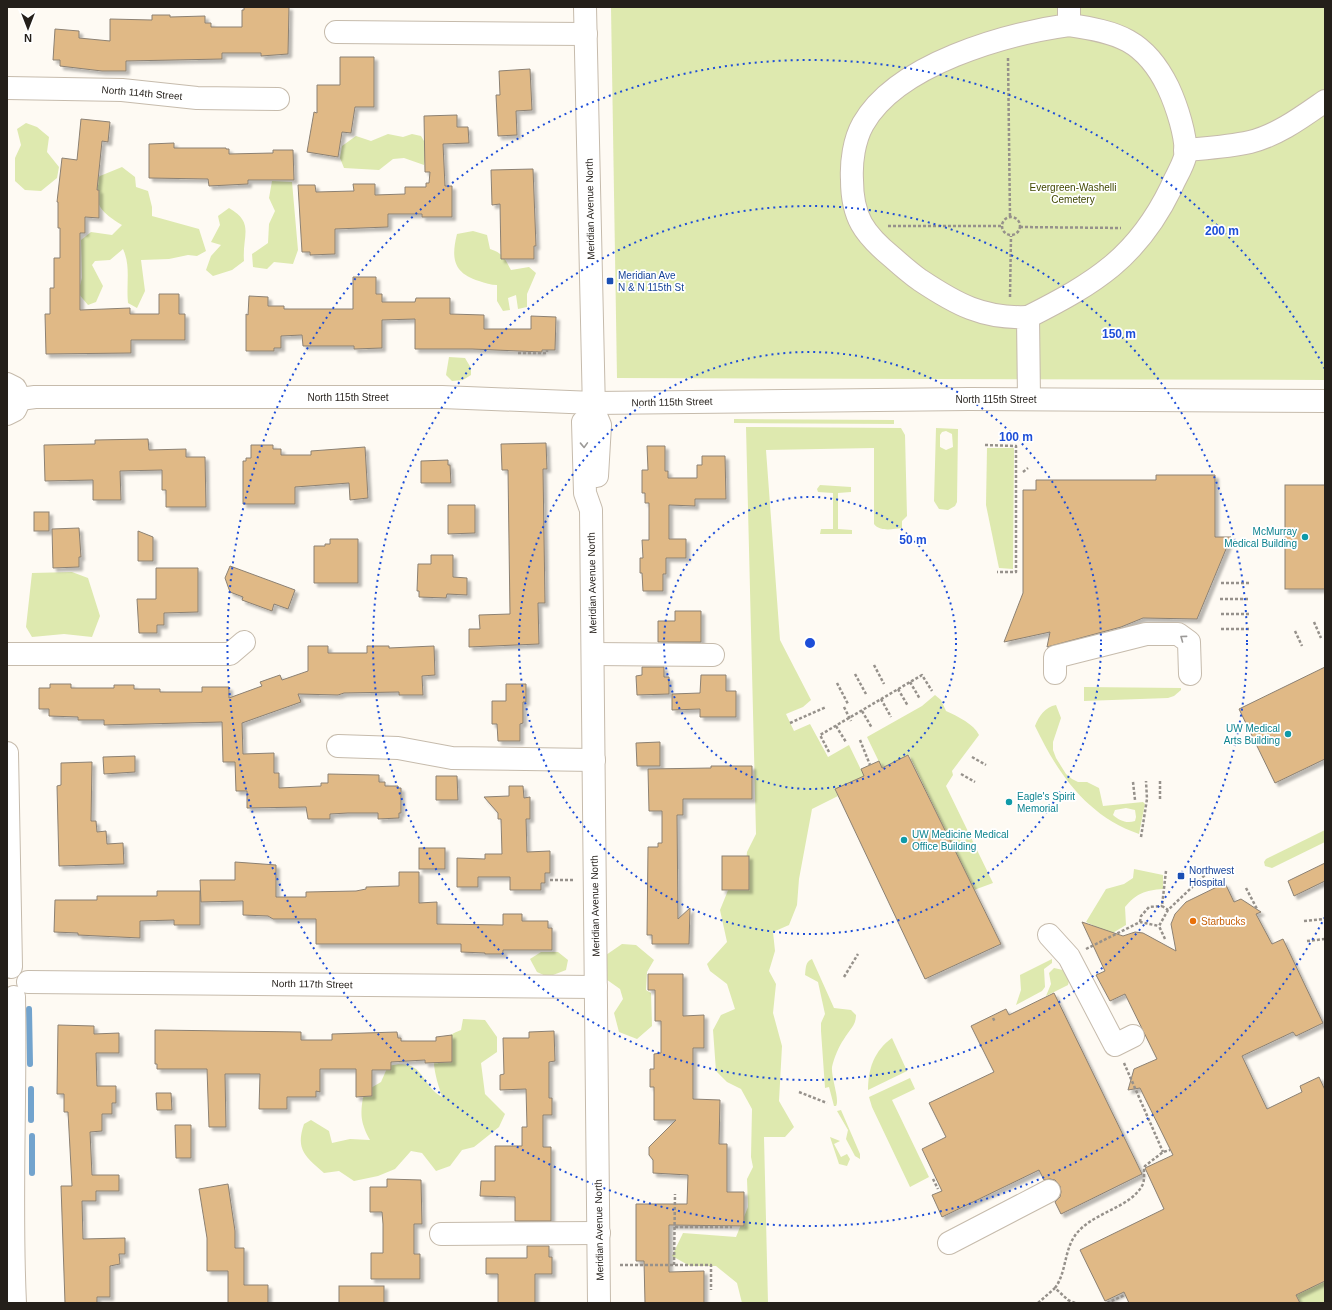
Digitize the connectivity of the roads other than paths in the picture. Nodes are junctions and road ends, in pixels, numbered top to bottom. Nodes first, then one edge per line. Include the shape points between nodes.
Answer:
1 (585, 7) edge
2 (1069, 16) edge
3 (336, 32) dead end
4 (586, 34) junction
5 (7, 88) edge
6 (278, 99) dead end
7 (1325, 101) edge
8 (1185, 150) junction
9 (1019, 317) junction
10 (11, 399) edge
11 (1029, 399) junction
12 (1325, 401) edge
13 (594, 407) junction
14 (244, 642) dead end
15 (7, 654) edge
16 (592, 654) junction
17 (713, 655) dead end
18 (1054, 673) dead end
19 (1190, 674) dead end
20 (338, 746) dead end
21 (7, 753) edge
22 (594, 760) junction
23 (1049, 935) dead end
24 (9, 968) edge
25 (596, 988) junction
26 (16, 991) edge
27 (1133, 1036) dead end
28 (10, 1190) edge
29 (1050, 1191) dead end
30 (599, 1233) junction
31 (441, 1234) dead end
32 (949, 1243) dead end
33 (15, 1303) edge
34 (599, 1303) edge

1 - 4 street, Meridian Avenue North
2 - 8 street via 1094,28 1118,35 1147,54 1162,75 1171,94 1184,136
2 - 9 street via 1037,30 967,51 892,90 874,108 857,140 852,173 856,212 862,226 874,242 940,293 990,315
3 - 4 street
4 - 13 street, Meridian Avenue North
5 - 6 street, North 114th Street via 122,90 198,98
7 - 8 street via 1284,128 1251,142
8 - 9 street via 1182,165 1162,206 1121,259 1073,294
9 - 11 street
10 - 13 street, North 115th Street via 442,397
11 - 12 street, North 115th Street
11 - 13 street, North 115th Street
13 - 16 street, Meridian Avenue North via 583,422 585,493 591,510
14 - 15 street via 230,654
16 - 17 street
16 - 22 street, Meridian Avenue North
19 -> 18 street via 1189,642 1178,634 1146,634 1054,657
20 - 22 street via 398,748 452,758
21 - 24 street
22 - 25 street, Meridian Avenue North
23 - 27 street via 1069,957 1115,1046
24 - 26 street via 16,967 25,972
25 - 26 street, North 117th Street
25 - 30 street, Meridian Avenue North
26 - 28 street
28 - 33 street
29 - 32 street
30 - 31 street
30 - 34 street, Meridian Avenue North

